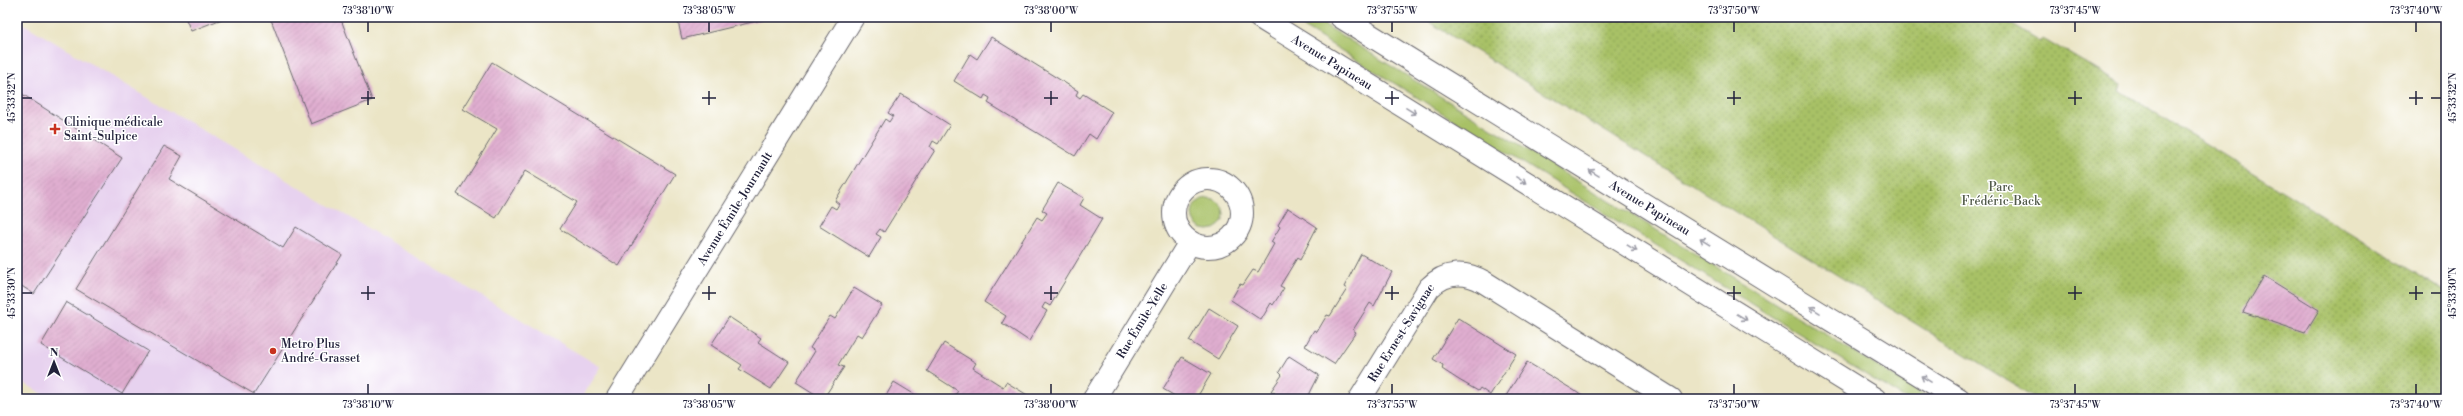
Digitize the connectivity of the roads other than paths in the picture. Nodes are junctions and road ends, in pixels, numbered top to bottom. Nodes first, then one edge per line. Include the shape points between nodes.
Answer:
1 (853, 17) edge
2 (1259, 17) edge
3 (1341, 17) edge
4 (1190, 242) dead end
5 (617, 399) edge
6 (1094, 399) edge
7 (1360, 399) edge
8 (1671, 399) edge
9 (1875, 399) edge
10 (1959, 399) edge

1 - 5 main road, Avenue Émile-Journault
2 -> 9 main road, Avenue Papineau
10 -> 3 main road, Avenue Papineau
4 - 6 main road, Rue Émile-Yelle
7 - 8 main road, Rue Ernest-Savignac via 1430,288 1451,274 1465,274 1477,278

